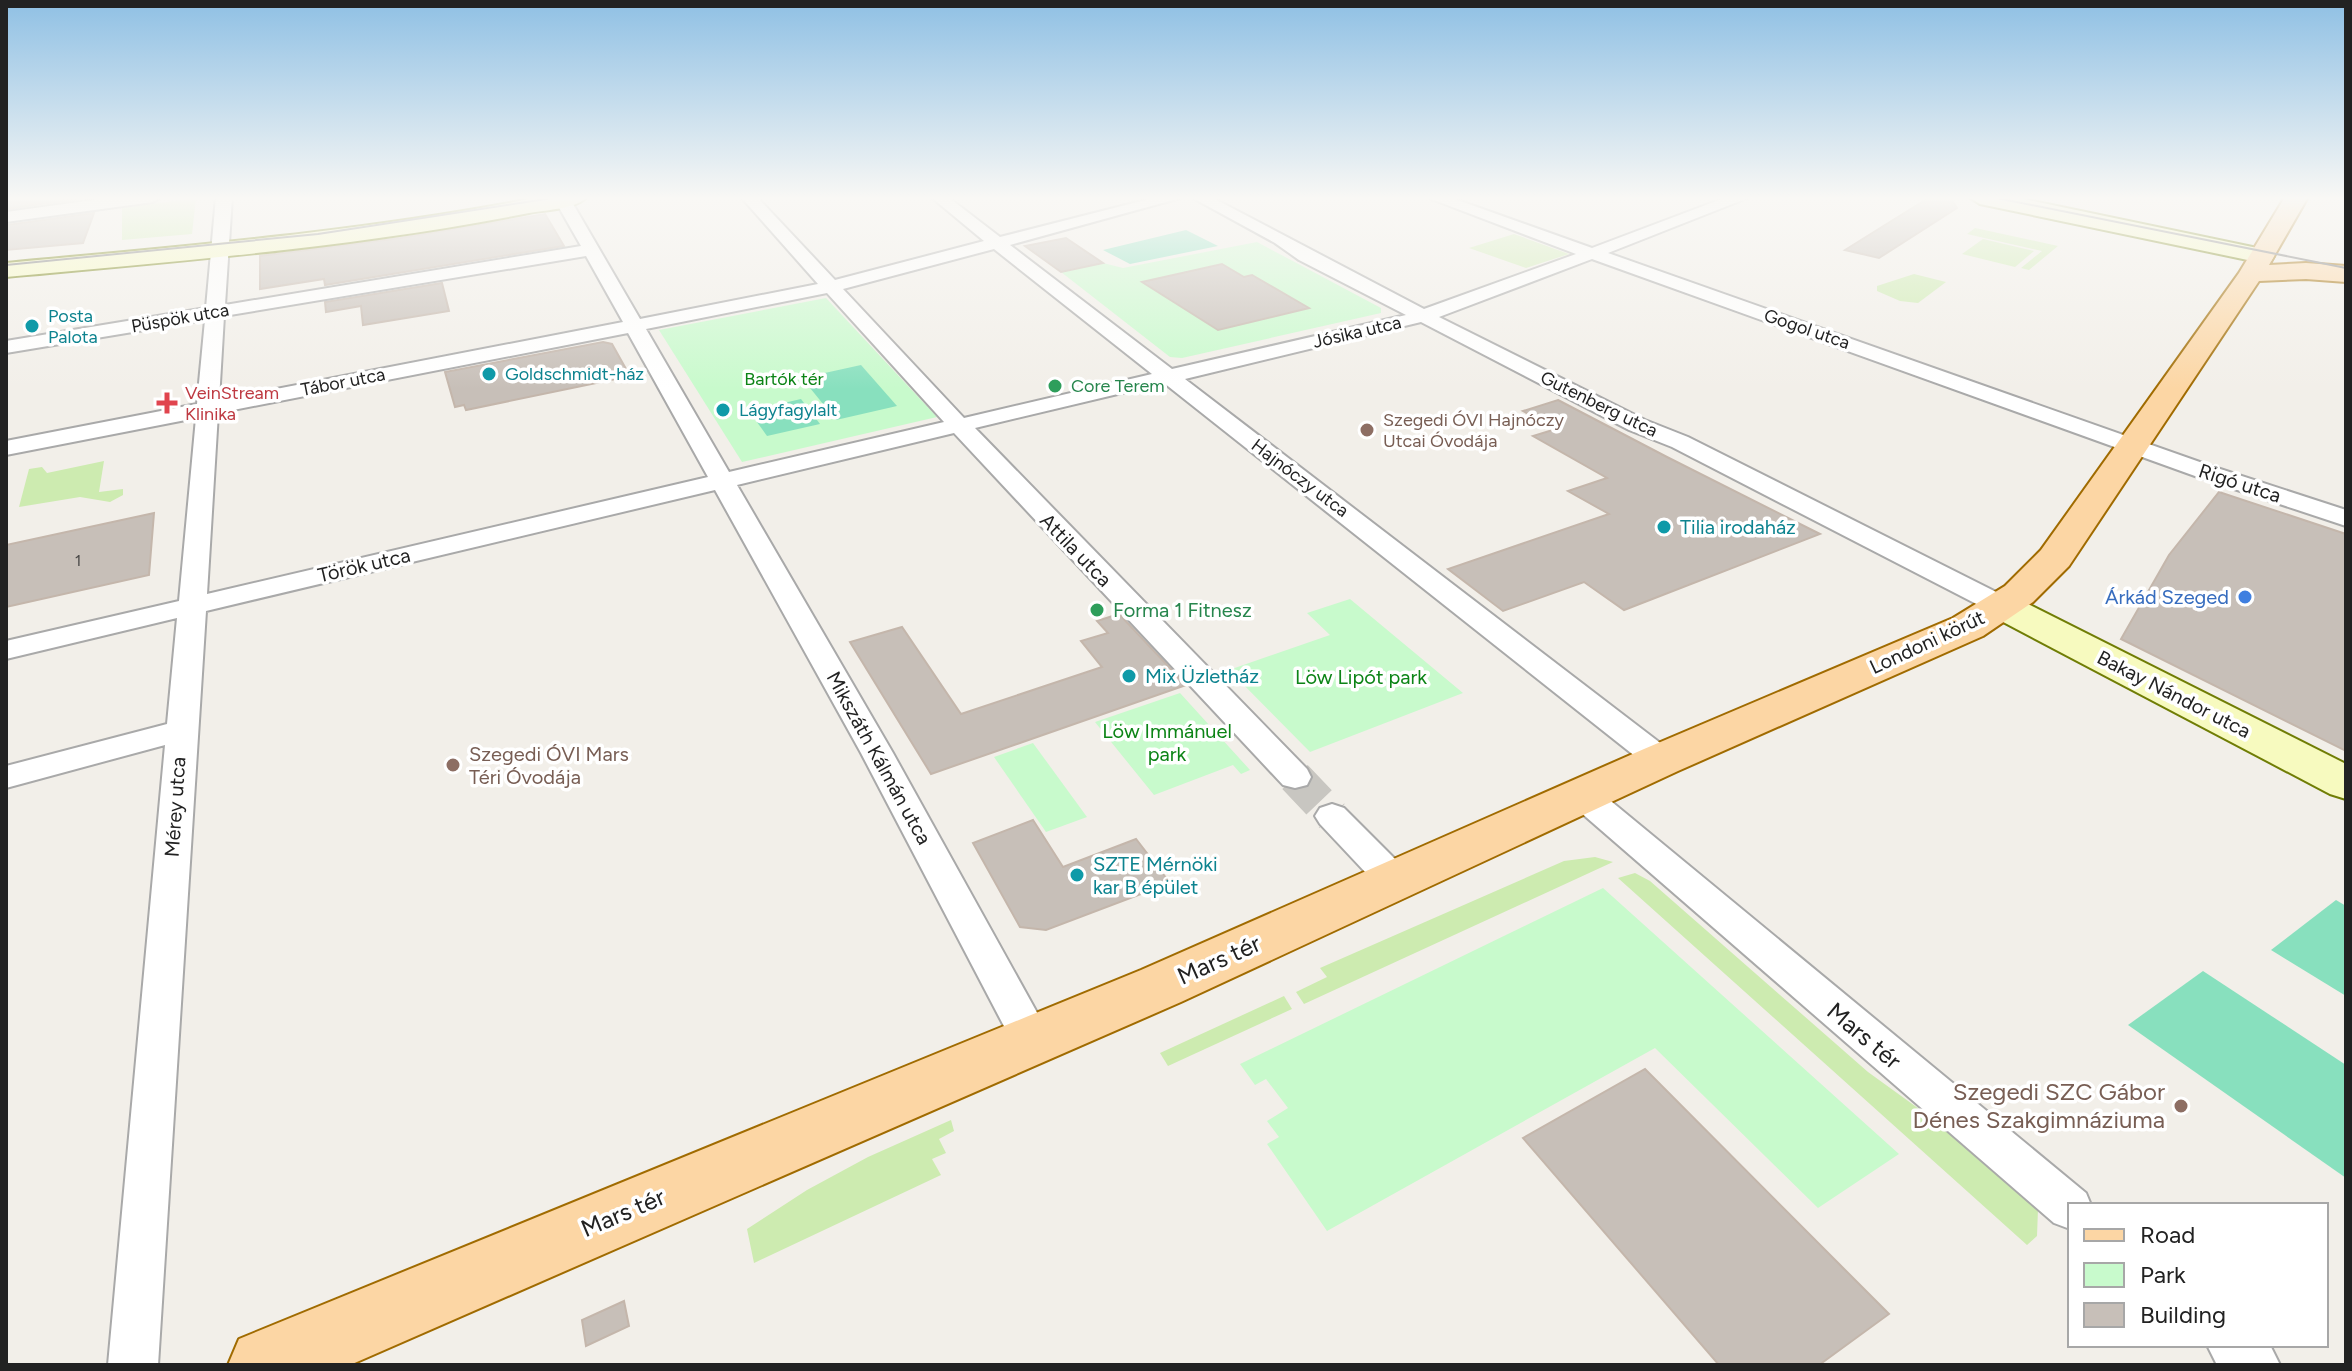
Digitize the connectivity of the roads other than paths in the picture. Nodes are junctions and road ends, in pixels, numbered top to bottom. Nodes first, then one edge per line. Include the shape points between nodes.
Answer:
1 (81, 261) edge
2 (221, 261) edge
3 (524, 261) edge
4 (596, 261) edge
5 (806, 261) edge
6 (934, 261) edge
7 (1018, 261) edge
8 (1320, 261) edge
9 (1574, 261) edge
10 (1613, 261) edge
11 (2258, 261) edge
12 (2284, 261) edge
13 (6, 270) edge
14 (2346, 274) edge
15 (830, 287) junction
16 (216, 312) junction
17 (1424, 316) junction
18 (632, 325) junction
19 (6, 347) edge
20 (1165, 376) junction
21 (210, 409) junction
22 (958, 425) junction
23 (2134, 447) junction
24 (6, 448) edge
25 (722, 480) junction
26 (2346, 518) edge
27 (192, 605) junction
28 (2002, 606) junction
29 (6, 650) edge
30 (181, 731) junction
31 (1661, 760) junction
32 (6, 777) edge
33 (1295, 777) tunnel mouth
34 (2346, 783) edge
35 (1583, 796) junction
36 (1332, 816) tunnel mouth
37 (1395, 881) junction
38 (1031, 1039) junction
39 (2068, 1206) edge
40 (2234, 1347) edge
41 (133, 1365) edge
42 (265, 1365) edge
43 (2255, 1365) edge

1 - 13 street
2 - 16 street, Mérey utca
3 - 16 street, Püspök utca
4 - 18 street
5 - 15 street
6 - 15 street
7 - 20 street, Hajnóczy utca
8 - 17 street, Gutenberg utca
9 - 17 street, Jósika utca
10 - 23 street, Gogol utca
11 - 23 main road, Londoni körút
12 - 14 main road via 2306,271
15 - 18 street
15 - 22 street
16 - 19 street, Püspök utca
16 - 21 street, Mérey utca
17 - 20 street, Jósika utca
17 - 28 street, Gutenberg utca
18 - 21 street, Tábor utca
18 - 25 street
20 - 22 street, Jósika utca
20 - 31 street, Hajnóczy utca
21 - 24 street, Tábor utca
21 - 27 street, Mérey utca
22 - 25 street
22 - 33 street, Attila utca
23 - 26 street, Rigó utca
23 - 28 main road, Londoni körút via 2055,558
25 - 27 street, Török utca
25 - 38 street, Mikszáth Kálmán utca
27 - 29 street, Török utca
27 - 30 street, Mérey utca
28 - 31 main road, Londoni körút via 1968,627
28 - 34 street, Bakay Nándor utca
30 - 32 street
30 - 41 street, Mérey utca
31 - 35 main road, Londoni körút
35 - 37 main road, Mars tér
35 - 39 street, Mars tér
36 - 37 street
37 - 38 main road, Mars tér
38 - 42 main road, Mars tér
40 - 43 street

